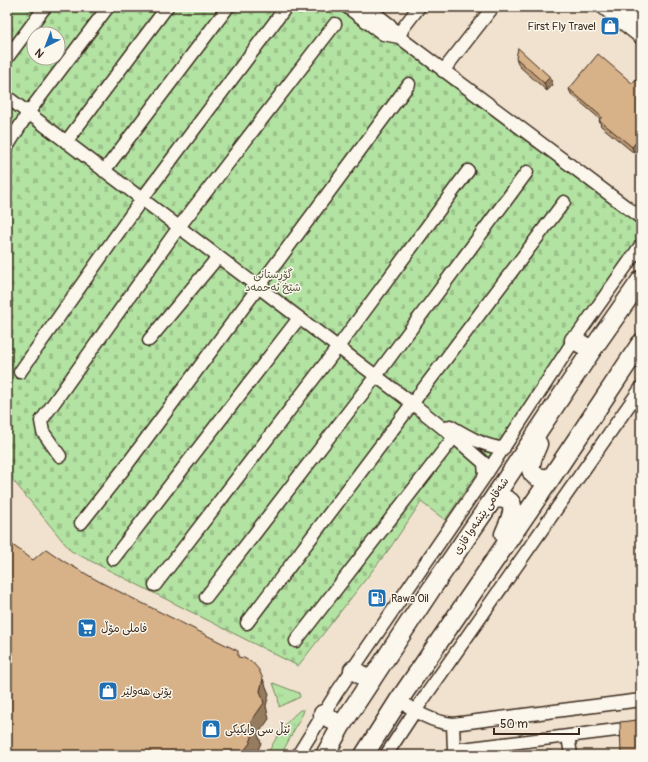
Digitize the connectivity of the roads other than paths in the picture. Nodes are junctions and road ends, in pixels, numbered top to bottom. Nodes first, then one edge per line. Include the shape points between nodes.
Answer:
1 (45, 7) edge
2 (108, 7) edge
3 (167, 7) edge
4 (228, 7) edge
5 (286, 7) edge
6 (347, 7) edge
7 (367, 7) edge
8 (419, 7) edge
9 (493, 7) edge
10 (602, 7) edge
11 (617, 7) edge
12 (335, 24) dead end
13 (641, 26) edge
14 (399, 37) junction
15 (641, 38) edge
16 (7, 58) edge
17 (443, 71) junction
18 (409, 84) dead end
19 (7, 97) edge
20 (28, 113) junction
21 (66, 142) junction
22 (7, 147) edge
23 (468, 170) dead end
24 (104, 171) junction
25 (527, 172) dead end
26 (142, 199) junction
27 (564, 202) dead end
28 (641, 218) edge
29 (179, 227) junction
30 (641, 245) edge
31 (218, 257) junction
32 (641, 280) edge
33 (258, 287) junction
34 (299, 318) junction
35 (149, 340) dead end
36 (574, 340) junction
37 (641, 343) edge
38 (338, 347) junction
39 (592, 350) junction
40 (20, 372) dead end
41 (376, 376) junction
42 (641, 388) edge
43 (413, 404) junction
44 (552, 410) junction
45 (454, 437) junction
46 (504, 448) junction
47 (60, 456) dead end
48 (485, 476) junction
49 (551, 478) junction
50 (493, 499) junction
51 (81, 523) dead end
52 (114, 559) dead end
53 (484, 577) junction
54 (155, 585) dead end
55 (206, 597) dead end
56 (247, 623) dead end
57 (296, 641) dead end
58 (353, 670) junction
59 (371, 681) junction
60 (399, 700) junction
61 (641, 700) edge
62 (415, 711) junction
63 (323, 714) junction
64 (453, 724) junction
65 (341, 726) junction
66 (641, 728) edge
67 (568, 736) junction
68 (453, 752) edge
69 (298, 755) edge
70 (324, 755) edge
71 (364, 755) edge
72 (386, 755) edge
73 (571, 755) edge

1 - 16 street
2 - 20 street
3 - 21 street
4 - 24 street
5 - 26 street
6 - 14 street via 383,34
7 - 14 street via 390,25
8 - 14 street via 402,28
9 - 17 street
10 - 15 street
11 - 13 street
12 - 29 street
14 - 17 street
17 - 28 street
18 - 33 street
19 - 20 street
20 - 21 street
20 - 22 street
21 - 24 street
23 - 38 street
24 - 26 street
25 - 41 street
26 - 29 street
26 - 40 street
27 - 43 street
29 - 31 street
29 - 47 street via 41,421 43,432
30 - 36 street
31 - 33 street
31 - 35 street
32 - 39 highway, شەقامی پێشەوا قازی
33 - 34 street
33 - 51 street
34 - 38 street
34 - 52 street
36 - 39 highway
36 - 46 street
37 - 49 highway
38 - 41 street
38 - 54 street
39 - 44 highway, شەقامی پێشەوا قازی
41 - 43 street
41 - 55 street
42 - 62 street
43 - 45 street
43 - 46 street via 464,434 494,448
43 - 56 street
44 - 49 highway via 531,459 530,468 538,477
44 - 50 highway, شەقامی پێشەوا قازی
45 - 48 street via 484,463
45 - 57 street
46 - 48 street
48 - 58 street
49 - 53 highway
50 - 53 highway via 507,499 514,509
50 - 59 highway, شەقامی پێشەوا قازی
53 - 60 highway
58 - 59 highway
58 - 63 street
59 - 65 highway, شەقامی پێشەوا قازی
60 - 62 street
60 - 71 highway
61 - 64 street
62 - 64 street via 434,721
62 - 72 street
63 - 65 highway
63 - 69 street
64 - 68 street
65 - 70 highway, شەقامی پێشەوا قازی
66 - 67 street
67 - 68 street
67 - 73 street

